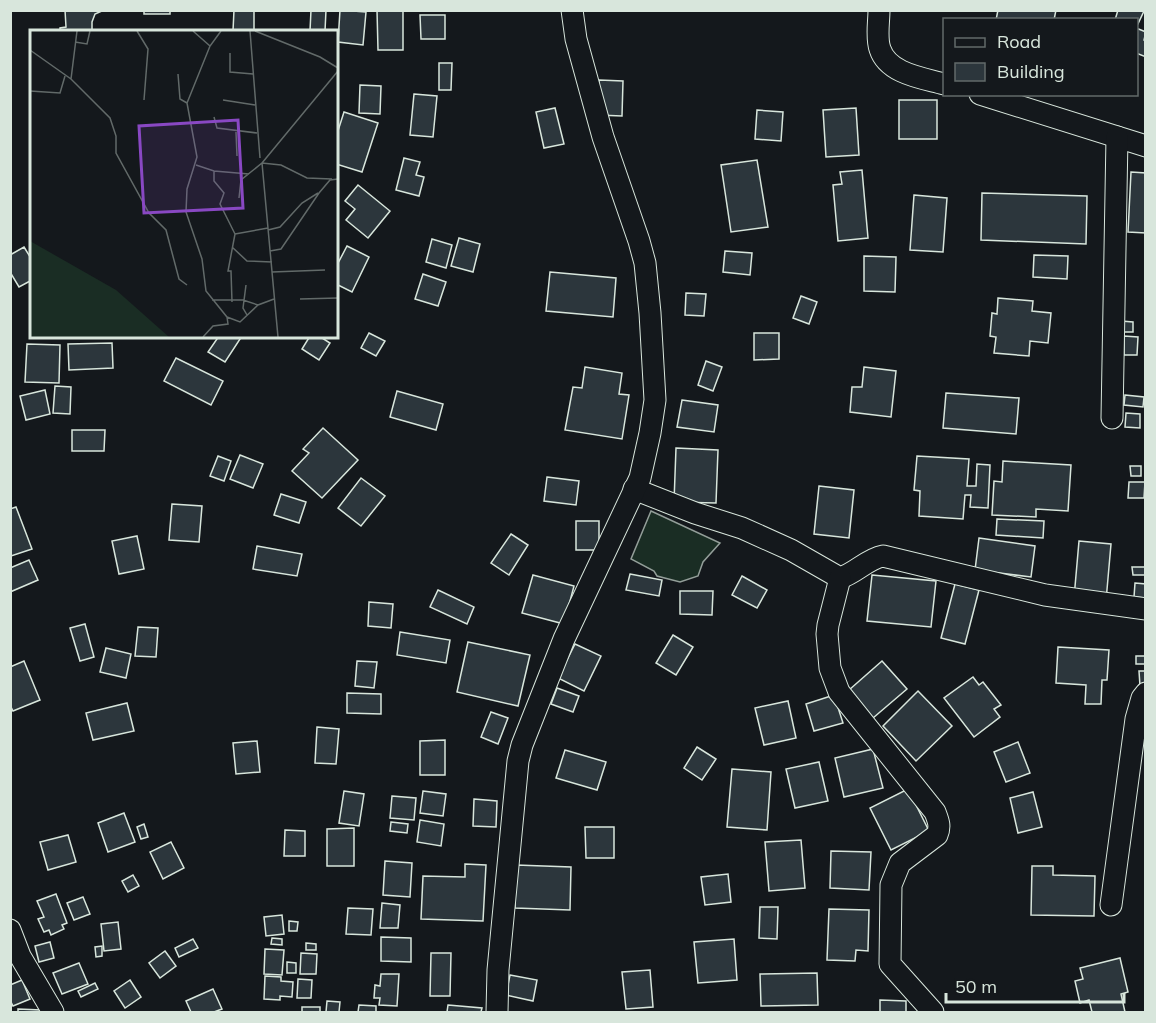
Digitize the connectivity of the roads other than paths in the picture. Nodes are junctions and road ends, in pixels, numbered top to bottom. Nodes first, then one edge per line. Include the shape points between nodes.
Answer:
1 (572, 10) edge
2 (879, 10) edge
3 (943, 83) edge
4 (986, 96) edge
5 (1117, 137) junction
6 (1146, 146) edge
7 (1112, 418) dead end
8 (634, 489) junction
9 (840, 578) junction
10 (1146, 609) edge
11 (1146, 693) edge
12 (1111, 905) dead end
13 (10, 930) edge
14 (53, 1012) edge
15 (497, 1012) edge
16 (933, 1012) edge

1 - 8 street via 603,138 645,263 655,399 640,478
2 - 3 street via 880,49 891,66
4 - 5 street
5 - 6 street
5 - 7 street
8 - 9 street via 742,528
8 - 15 street via 564,639 520,753 514,783
9 - 10 street via 883,556 1045,595
9 - 16 street via 827,634 830,668 839,692 939,821 937,835 900,863 891,885 890,964
11 - 12 street via 1136,719
13 - 14 street via 20,956

